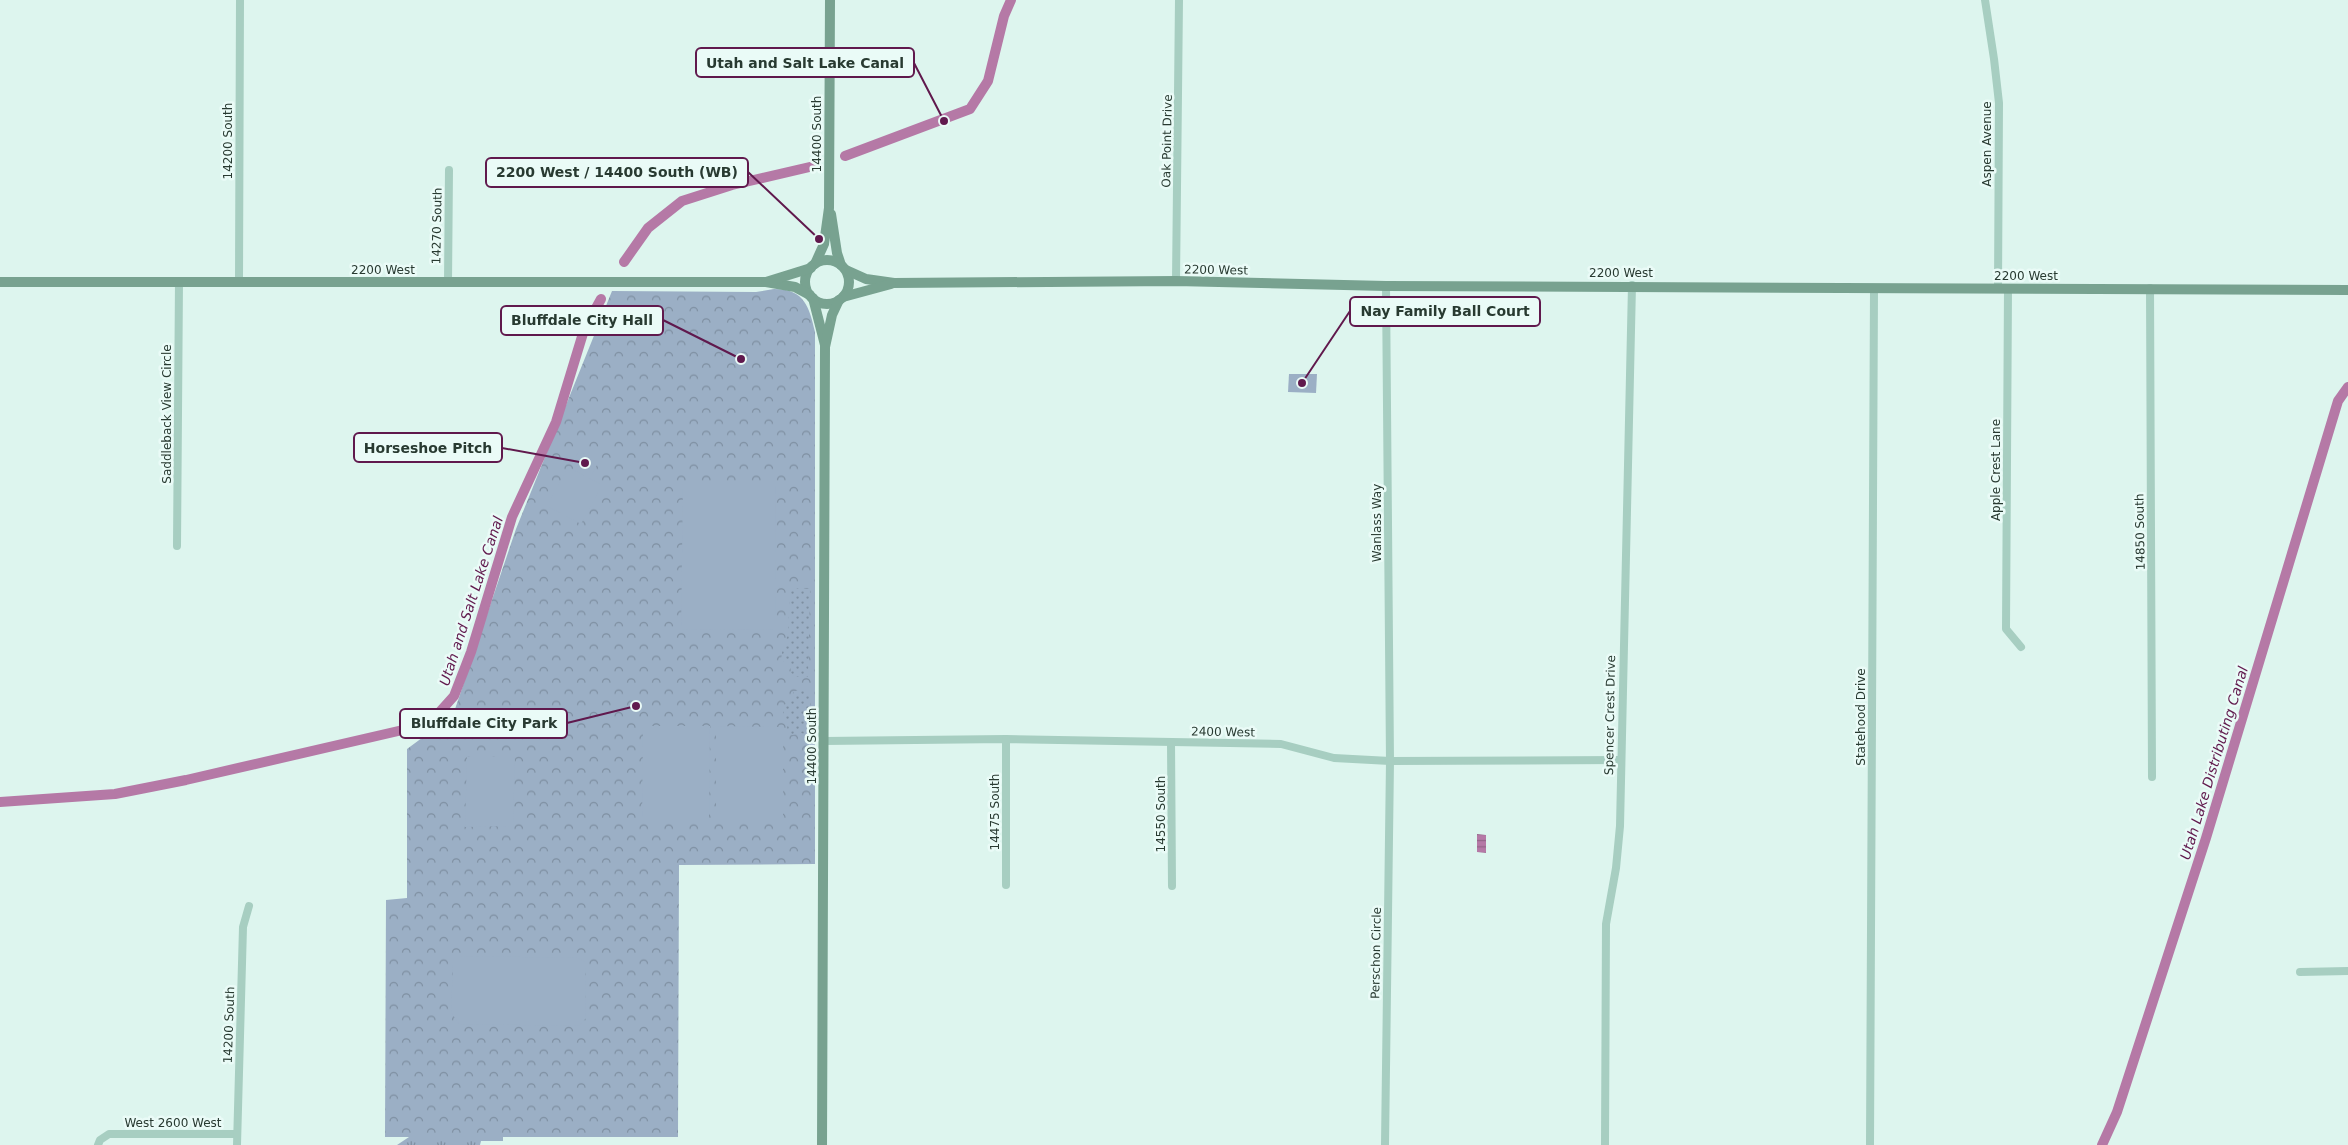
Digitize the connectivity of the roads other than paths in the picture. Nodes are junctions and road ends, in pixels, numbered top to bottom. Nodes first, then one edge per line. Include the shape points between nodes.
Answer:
1 (240, 0) edge
2 (830, 0) edge
3 (1179, 0) edge
4 (1985, 0) edge
5 (449, 170) dead end
6 (829, 208) junction
7 (813, 266) junction
8 (844, 267) junction
9 (179, 281) junction
10 (0, 282) edge
11 (239, 282) junction
12 (766, 282) junction
13 (1176, 282) junction
14 (448, 283) junction
15 (894, 283) junction
16 (1632, 285) junction
17 (1386, 286) junction
18 (2150, 288) junction
19 (1874, 289) junction
20 (2003, 289) junction
21 (2348, 290) edge
22 (812, 296) junction
23 (841, 298) junction
24 (826, 347) junction
25 (177, 546) dead end
26 (2021, 647) dead end
27 (1006, 739) junction
28 (824, 741) junction
29 (1171, 742) junction
30 (1620, 760) junction
31 (1390, 761) junction
32 (2152, 777) dead end
33 (1006, 885) dead end
34 (1172, 886) dead end
35 (249, 906) dead end
36 (2348, 971) edge
37 (2300, 972) dead end
38 (237, 1134) junction
39 (98, 1145) edge
40 (237, 1145) edge
41 (822, 1145) edge
42 (1385, 1145) edge
43 (1605, 1145) edge
44 (1870, 1145) edge

1 - 11 street, 14200 South
2 - 6 street, 14400 South
3 - 13 street, Oak Point Drive
4 - 20 street, Aspen Avenue via 1998,104
5 - 14 street, 14270 South
6 - 7 street, 14400 South via 824,244
6 - 8 street, 14400 South via 837,253
7 - 8 street via 828,260
7 - 12 street, 2200 West
7 - 22 street via 806,282
8 - 15 street, 2200 West via 866,279
8 - 23 street via 849,283
9 - 10 street, 2200 West
9 - 11 street, 2200 West
9 - 25 street, Saddleback View Circle
11 - 14 street, 2200 West
12 - 14 street, 2200 West
12 - 22 street, 2200 West via 795,287
13 - 15 street, 2200 West
13 - 17 street, 2200 West
15 - 23 street, 2200 West
16 - 17 street, 2200 West
16 - 19 street, 2200 West
16 - 30 street, Spencer Crest Drive
17 - 31 street, Wanlass Way
18 - 20 street, 2200 West
18 - 21 street, 2200 West
18 - 32 street, 14850 South
19 - 20 street, 2200 West
19 - 44 street, Statehood Drive
20 - 26 street, Apple Crest Lane via 2006,629
22 - 23 street via 826,303
22 - 24 street, 14400 South
23 - 24 street, 14400 South via 832,315
24 - 28 street, 14400 South
27 - 28 street, 2400 West
27 - 29 street, 2400 West
27 - 33 street, 14475 South
28 - 41 street, 14400 South
29 - 31 street, 2400 West via 1281,744 1334,758
29 - 34 street, 14550 South
30 - 31 street, 2400 West
30 - 43 street, Spencer Crest Drive via 1620,826 1606,924
31 - 42 street, Perschon Circle
35 - 38 street, 14200 South via 243,927
36 - 37 street
38 - 39 street, West 2600 West via 109,1134
38 - 40 street, 14200 South

